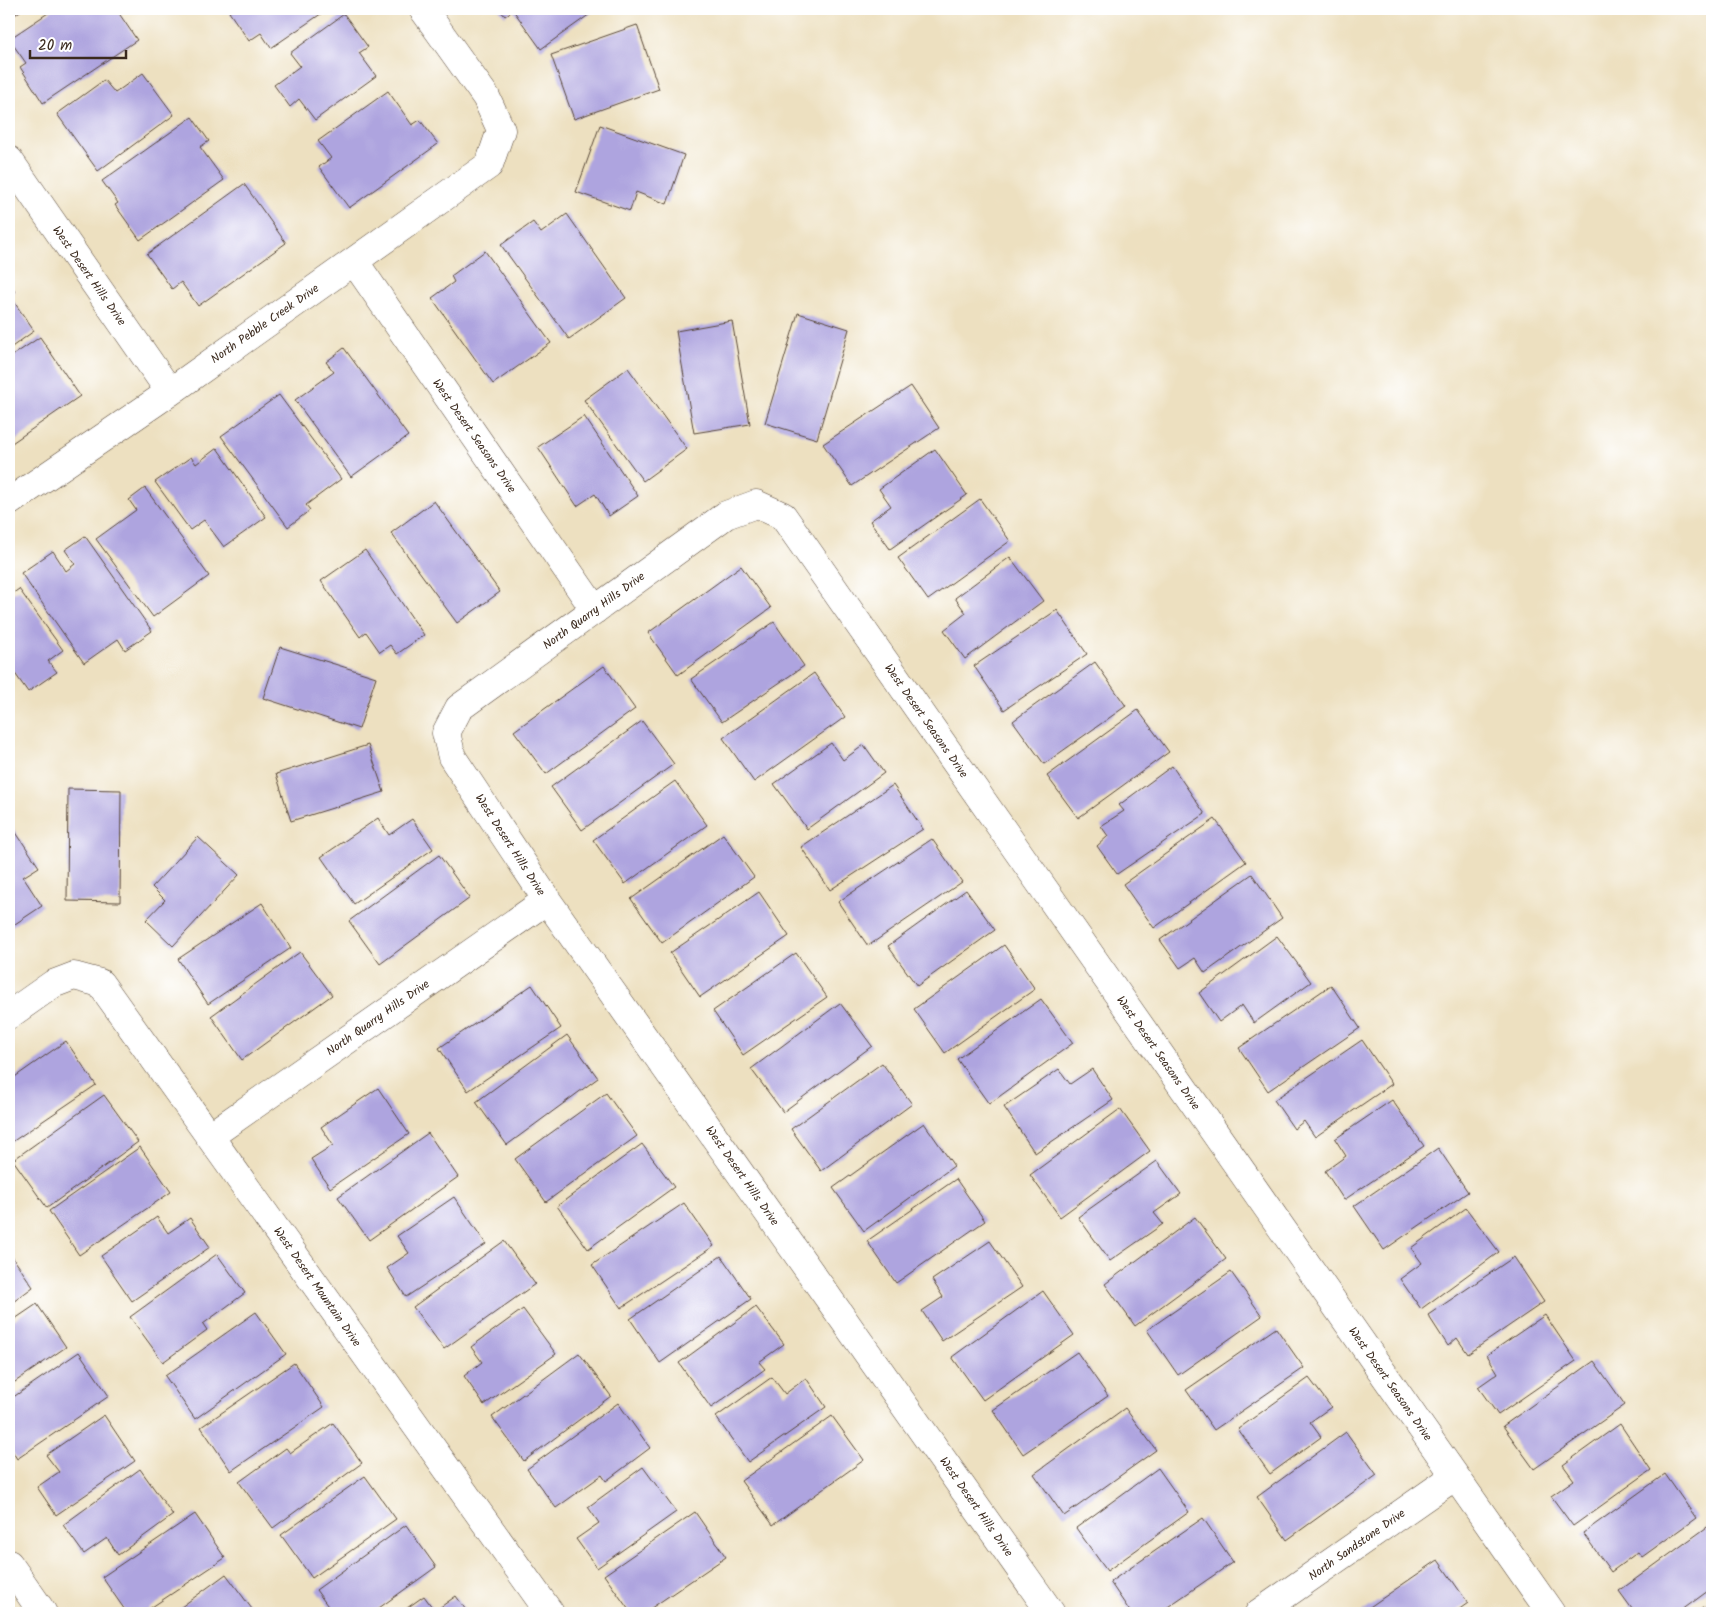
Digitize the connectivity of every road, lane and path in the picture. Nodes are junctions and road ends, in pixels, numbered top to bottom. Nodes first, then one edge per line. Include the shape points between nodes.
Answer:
1 (423, 9) edge
2 (9, 160) edge
3 (354, 261) junction
4 (170, 392) junction
5 (9, 502) edge
6 (756, 504) joint
7 (595, 610) junction
8 (446, 732) joint
9 (547, 900) junction
10 (9, 1015) edge
11 (210, 1136) junction
12 (1455, 1476) junction
13 (9, 1564) edge
14 (43, 1613) edge
15 (550, 1613) edge
16 (1052, 1613) edge
17 (1259, 1613) edge
18 (1551, 1613) edge

1 - 3 street, North Pebble Creek Drive via 486,97 500,130 489,165
2 - 4 street, West Desert Hills Drive
3 - 4 street, North Pebble Creek Drive
3 - 7 street, West Desert Seasons Drive
4 - 5 street, North Pebble Creek Drive
6 - 7 street, North Quarry Hills Drive via 726,515
6 - 12 street, West Desert Seasons Drive via 783,516
7 - 8 street, North Quarry Hills Drive via 459,708
8 - 9 street, West Desert Hills Drive via 452,757
9 - 11 street, North Quarry Hills Drive
9 - 16 street, West Desert Hills Drive
10 - 11 street, West Desert Mountain Drive via 53,984 74,976 100,983
11 - 15 street, West Desert Mountain Drive
12 - 17 street, North Sandstone Drive
12 - 18 street, West Desert Seasons Drive
13 - 14 street

